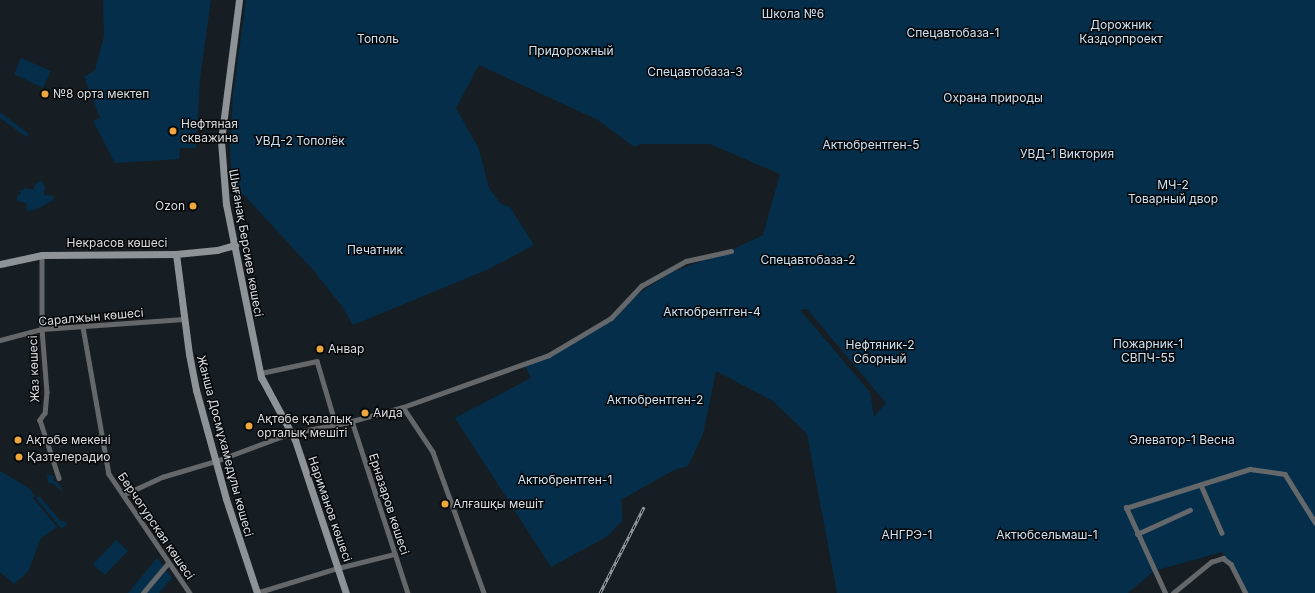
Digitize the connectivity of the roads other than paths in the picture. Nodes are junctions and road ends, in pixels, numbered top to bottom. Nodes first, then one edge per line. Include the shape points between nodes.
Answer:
1 (239, 0) edge
2 (235, 245) junction
3 (731, 251) dead end
4 (176, 254) junction
5 (42, 255) junction
6 (0, 264) edge
7 (184, 319) junction
8 (83, 327) junction
9 (42, 329) junction
10 (0, 340) edge
11 (261, 373) junction
12 (403, 408) junction
13 (352, 421) junction
14 (336, 425) junction
15 (291, 433) junction
16 (216, 461) junction
17 (59, 478) dead end
18 (1201, 485) junction
19 (123, 495) junction
20 (1190, 510) dead end
21 (1315, 522) edge
22 (1222, 532) dead end
23 (1137, 534) junction
24 (394, 554) junction
25 (168, 563) junction
26 (338, 568) junction
27 (143, 593) edge
28 (190, 593) edge
29 (256, 593) edge
30 (346, 593) edge
31 (408, 593) edge
32 (484, 593) edge
33 (1164, 593) edge
34 (1173, 593) edge
35 (1246, 593) edge

1 - 2 street, Шығанақ Берсиев көшесі via 221,141 224,194
2 - 4 street, Некрасов көшесі via 217,250
2 - 11 street, Шығанақ Берсиев көшесі
3 - 12 street via 686,261 641,286 611,318 549,355
4 - 5 street, Некрасов көшесі
4 - 7 street, Жанша Досмұхамедұлы көшесі
5 - 6 street, Некрасов көшесі
5 - 9 street, Жаз көшесі
7 - 8 street, Саралжын көшесі
7 - 16 street, Жанша Досмұхамедұлы көшесі via 196,390
8 - 9 street, Саралжын көшесі
8 - 19 street, Берчогурская көшесі via 109,474
9 - 10 street, Саралжын көшесі
9 - 17 street, Жаз көшесі via 47,392 45,413 40,420
11 - 14 street via 317,361
11 - 15 street, Шығанақ Берсиев көшесі
12 - 13 street
12 - 32 street via 432,452
13 - 14 street
13 - 24 street, Ерназаров көшесі
14 - 15 street
15 - 16 street
15 - 26 street, Нариманов көшесі via 296,440 306,477
16 - 19 street via 162,477
16 - 29 street, Жанша Досмұхамедұлы көшесі
18 - 21 street via 1250,469 1285,474
18 - 22 street
18 - 23 street via 1126,508
19 - 25 street, Берчогурская көшесі
20 - 23 street
23 - 33 street
24 - 26 street
24 - 31 street, Ерназаров көшесі
25 - 27 street
25 - 28 street, Берчогурская көшесі
26 - 29 street
26 - 30 street, Нариманов көшесі
34 - 35 street via 1211,562 1223,558 1231,564

